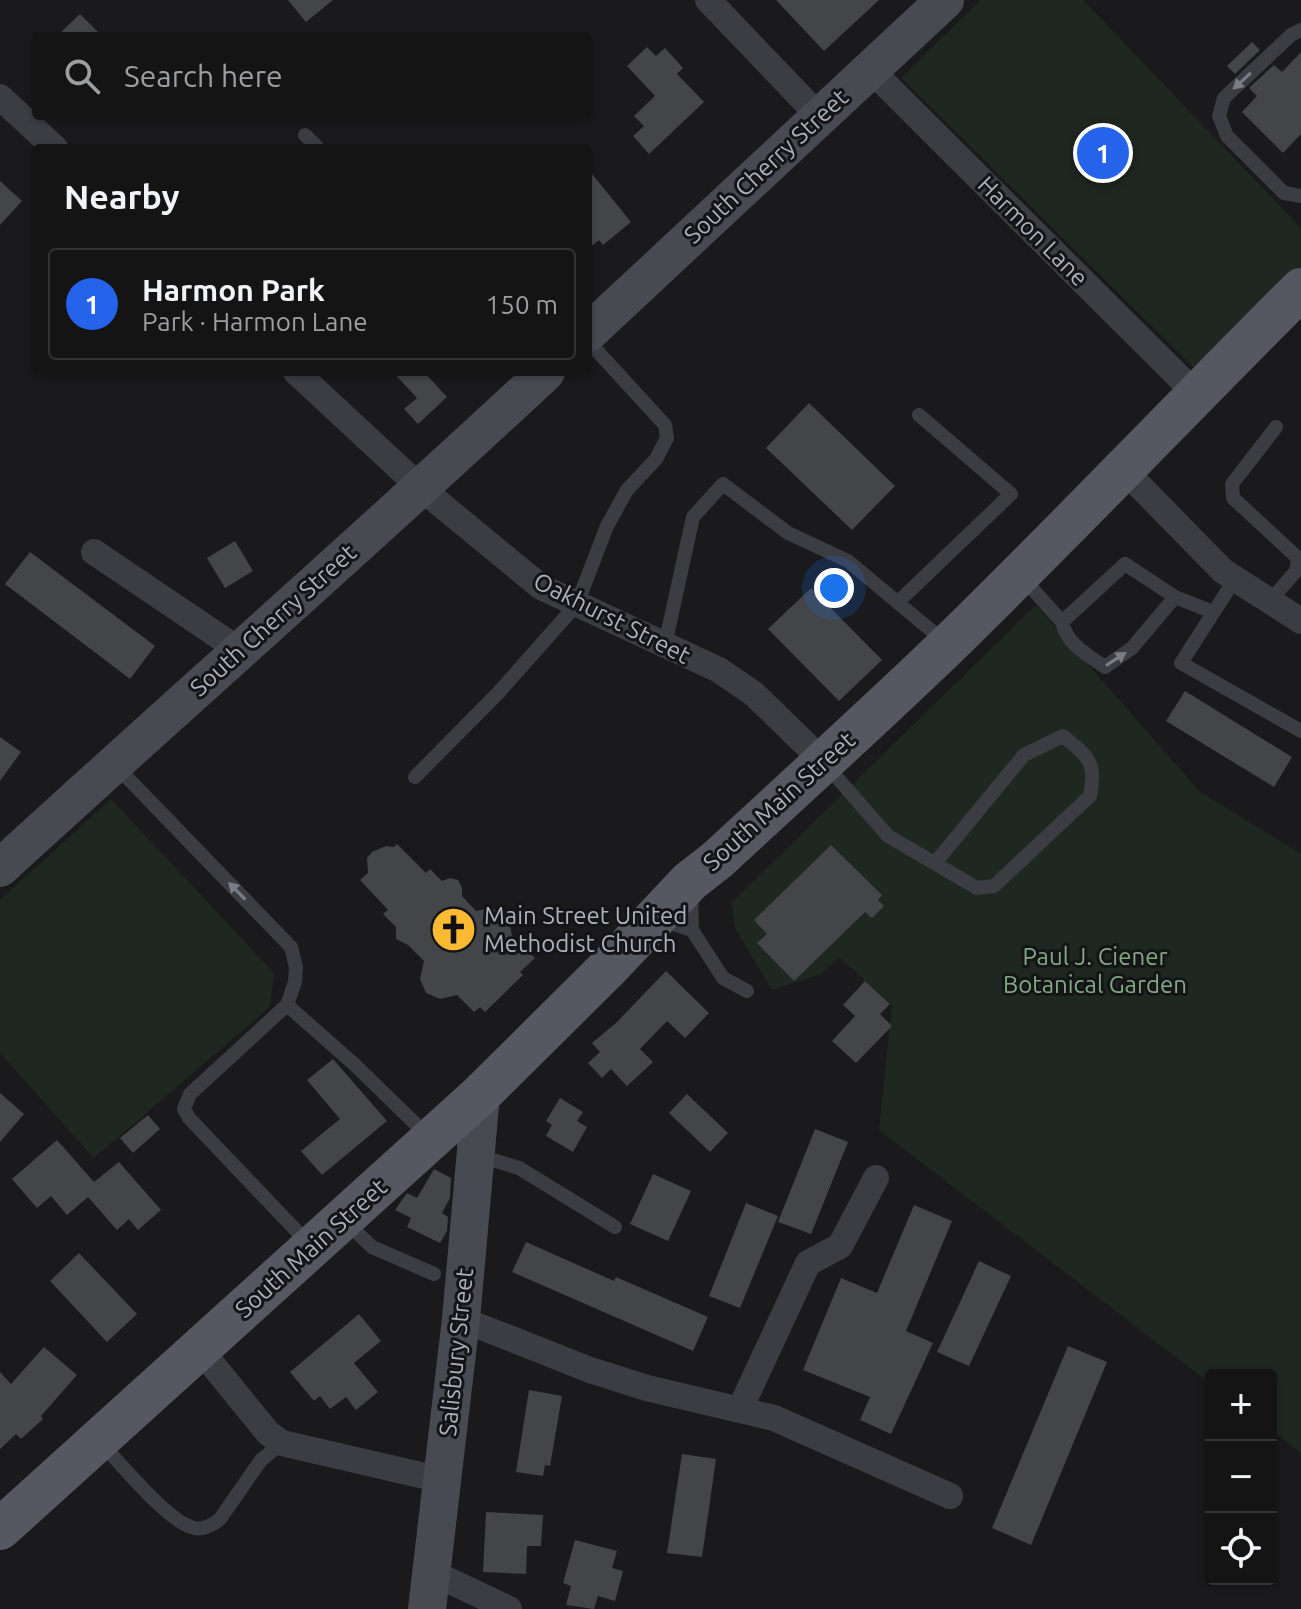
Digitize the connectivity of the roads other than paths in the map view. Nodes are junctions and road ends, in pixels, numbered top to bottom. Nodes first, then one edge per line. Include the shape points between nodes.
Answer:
1 (708, 0) edge
2 (945, 0) edge
3 (1301, 30) edge
4 (870, 69) junction
5 (0, 97) edge
6 (819, 116) junction
7 (305, 135) dead end
8 (51, 144) edge
9 (314, 144) edge
10 (1301, 196) edge
11 (1301, 289) edge
12 (592, 329) edge
13 (592, 345) edge
14 (300, 376) edge
15 (540, 376) edge
16 (1196, 394) junction
17 (919, 415) dead end
18 (1276, 427) dead end
19 (1124, 470) junction
20 (422, 489) junction
21 (94, 552) dead end
22 (1018, 573) junction
23 (1235, 579) junction
24 (1175, 597) junction
25 (1270, 601) junction
26 (898, 602) junction
27 (577, 604) junction
28 (1213, 612) junction
29 (1301, 621) edge
30 (1062, 622) junction
31 (948, 644) junction
32 (665, 645) junction
33 (239, 650) junction
34 (1301, 731) edge
35 (823, 761) junction
36 (114, 764) junction
37 (415, 777) dead end
38 (935, 863) junction
39 (0, 868) edge
40 (674, 924) junction
41 (747, 991) dead end
42 (287, 1005) junction
43 (481, 1094) junction
44 (431, 1140) junction
45 (476, 1155) junction
46 (876, 1178) dead end
47 (343, 1219) junction
48 (615, 1227) dead end
49 (312, 1247) junction
50 (434, 1274) dead end
51 (461, 1319) junction
52 (199, 1348) junction
53 (740, 1409) junction
54 (98, 1440) junction
55 (282, 1443) junction
56 (442, 1480) junction
57 (950, 1496) dead end
58 (0, 1529) edge
59 (431, 1572) junction
60 (427, 1609) edge
61 (509, 1609) edge

1 - 6 street
2 - 4 main road, South Cherry Street
3 -> 10 lane via 1224,98 1219,116 1227,136 1284,193
4 - 6 main road, South Cherry Street
4 - 16 street, Harmon Lane
5 - 8 street
6 - 12 main road, South Cherry Street
7 - 9 lane
11 - 16 main road, South Main Street
13 - 27 lane via 665,425 667,438 607,526
14 - 20 street, Oakhurst Street
15 - 20 main road, South Cherry Street
16 - 19 main road, South Main Street
17 - 26 lane via 1011,494
18 - 25 lane via 1232,484 1233,498 1298,558 1296,571
19 - 22 main road, South Main Street
19 - 23 street
20 - 27 street, Oakhurst Street via 541,587
20 - 33 main road, South Cherry Street
21 - 33 street
22 - 30 lane
22 - 31 main road, South Main Street
23 - 25 street
23 - 28 lane
24 - 28 lane
24 - 30 lane via 1125,564
30 -> 24 lane via 1065,635 1105,667 1132,648
25 - 29 street
26 - 31 lane
26 - 32 lane via 848,561 788,533 723,484 693,517
27 - 32 street, Oakhurst Street
27 - 37 lane
28 - 34 lane via 1181,663
31 - 35 main road, South Main Street
32 - 35 street, Oakhurst Street via 719,670 754,694
33 - 36 main road, South Cherry Street
35 - 38 lane via 888,836
35 - 40 main road, South Main Street via 690,881
36 - 39 main road, South Cherry Street
42 -> 36 lane via 295,982 291,947
38 - 38 lane via 977,888 994,886 1090,796 1090,759 1063,736 1024,755
40 - 41 lane via 723,978
40 - 43 main road, South Main Street via 609,967
42 - 44 lane
42 - 49 lane via 190,1094 184,1109
43 - 44 main road, South Main Street
43 - 45 main road, Salisbury Street
44 - 47 main road, South Main Street
45 - 48 lane via 519,1168
45 - 51 main road, Salisbury Street
46 - 53 street via 840,1246 808,1263
47 - 49 main road, South Main Street
47 - 50 lane via 372,1247
49 - 52 main road, South Main Street
51 - 53 street via 590,1370
51 - 56 main road, Salisbury Street
52 - 54 main road, South Main Street
52 - 55 street
53 - 57 street via 774,1418
54 - 55 lane via 192,1528 220,1519 261,1460
54 - 58 main road, South Main Street
55 - 56 street
56 - 59 main road, Salisbury Street
59 - 60 main road, Salisbury Street
59 - 61 street

